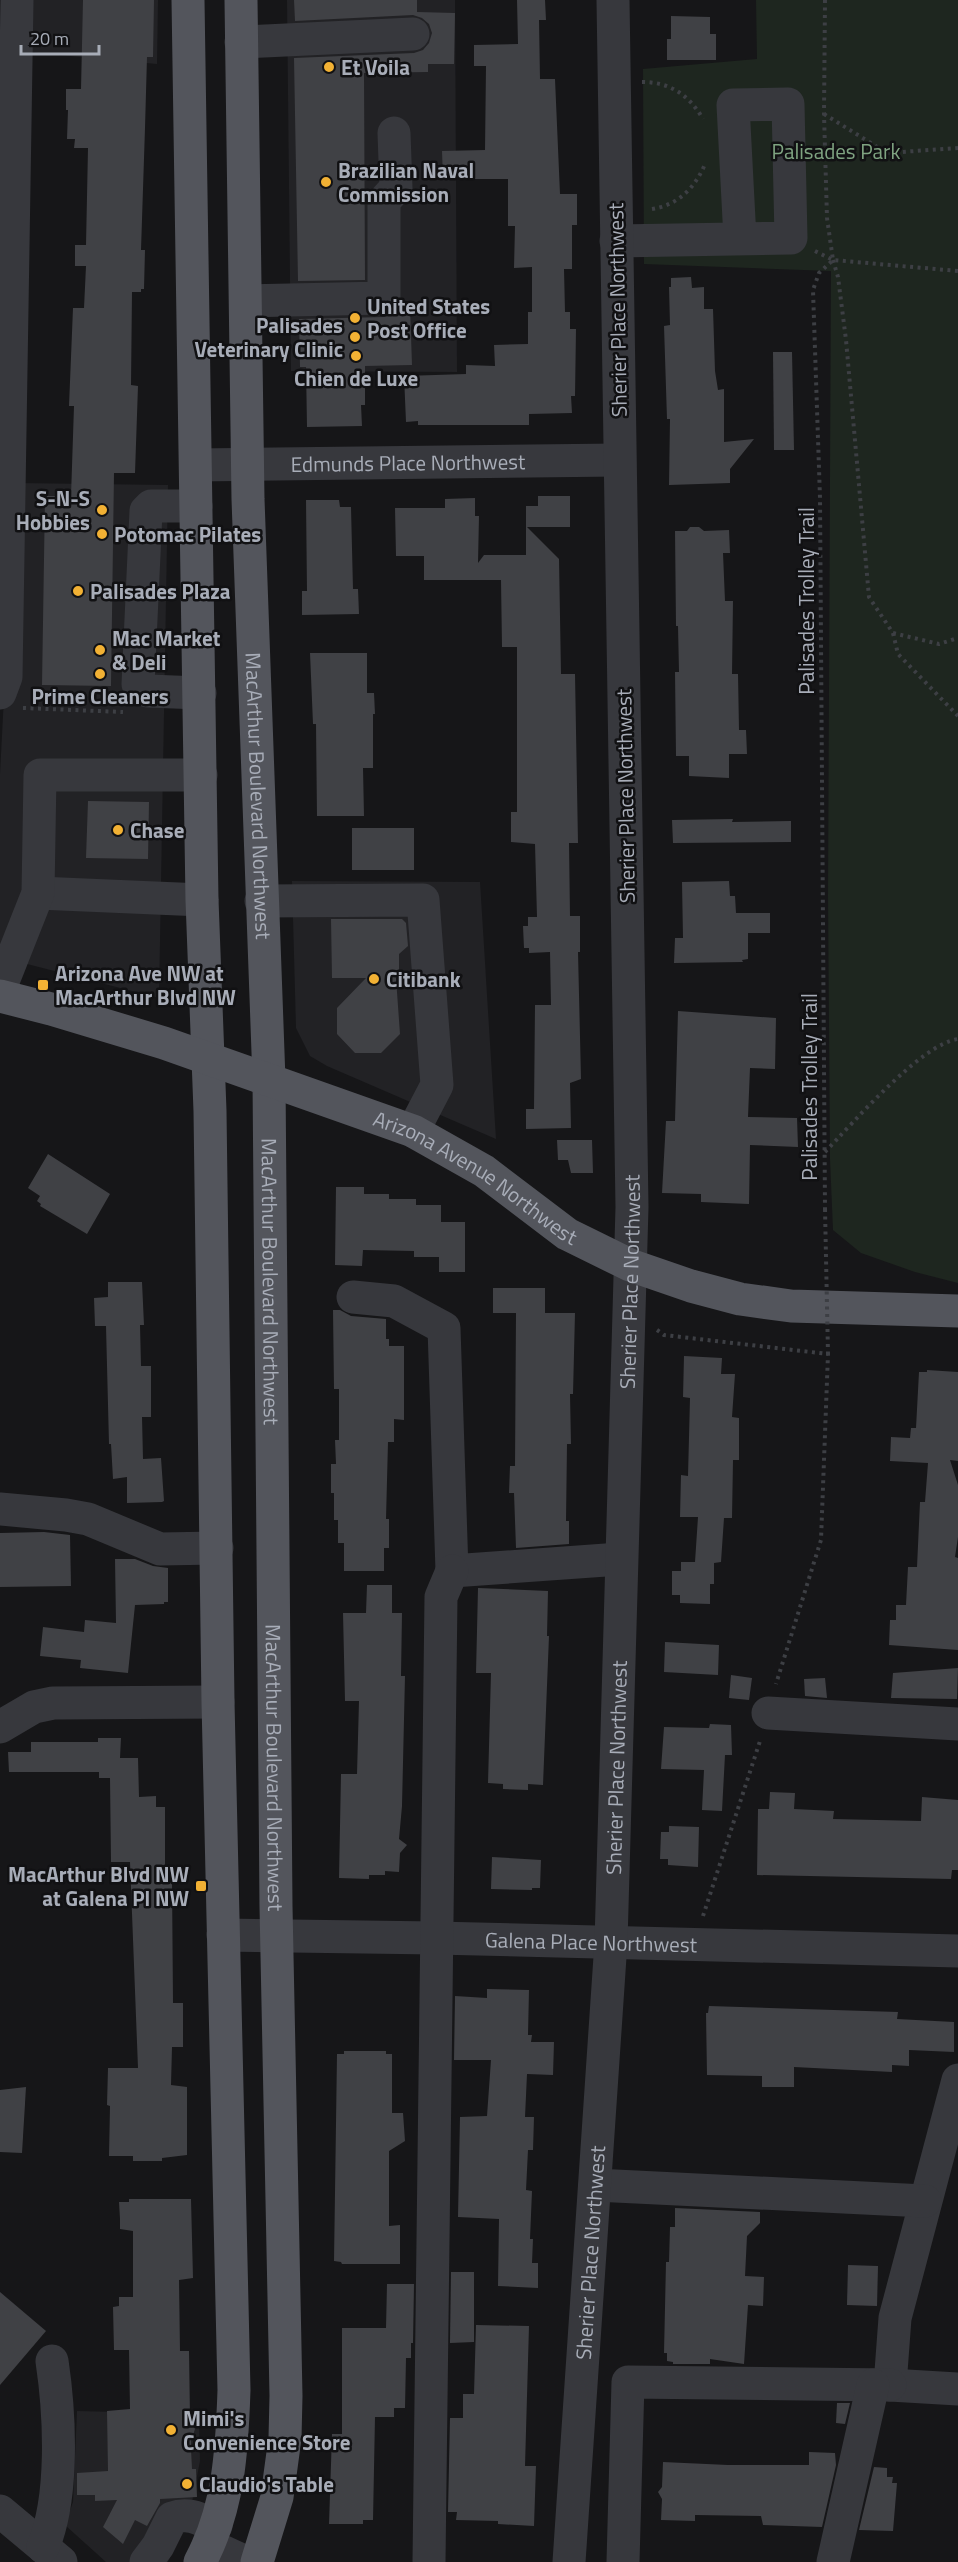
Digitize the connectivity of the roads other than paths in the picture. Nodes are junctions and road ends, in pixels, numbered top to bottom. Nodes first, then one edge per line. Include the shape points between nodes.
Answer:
1 (17, 0) edge
2 (188, 0) edge
3 (241, 0) edge
4 (613, 0) edge
5 (413, 34) dead end
6 (242, 42) junction
7 (394, 133) dead end
8 (740, 239) junction
9 (616, 241) junction
10 (246, 301) junction
11 (619, 460) junction
12 (196, 465) junction
13 (247, 465) junction
14 (196, 506) junction
15 (0, 693) edge
16 (200, 693) junction
17 (201, 775) junction
18 (38, 893) junction
19 (202, 900) junction
20 (261, 901) junction
21 (0, 989) edge
22 (0, 996) edge
23 (207, 1060) junction
24 (269, 1080) junction
25 (413, 1131) junction
26 (630, 1265) junction
27 (353, 1297) dead end
28 (958, 1311) edge
29 (0, 1509) edge
30 (217, 1548) junction
31 (620, 1559) junction
32 (452, 1571) junction
33 (218, 1702) junction
34 (768, 1713) road end
35 (958, 1724) edge
36 (0, 1727) edge
37 (223, 1935) junction
38 (276, 1936) junction
39 (436, 1938) junction
40 (611, 1942) junction
41 (958, 1952) edge
42 (958, 2080) edge
43 (595, 2185) junction
44 (925, 2201) junction
45 (52, 2361) dead end
46 (881, 2385) junction
47 (958, 2389) edge
48 (0, 2511) edge
49 (208, 2544) edge
50 (48, 2556) edge
51 (146, 2562) edge
52 (246, 2562) edge
53 (257, 2562) edge
54 (429, 2562) edge
55 (569, 2562) edge
56 (623, 2562) edge
57 (833, 2562) edge

1 - 15 street via 6,677
2 - 12 main road
3 - 6 main road, MacArthur Boulevard Northwest
4 - 9 street, Sherier Place Northwest
5 - 6 street
6 - 10 main road, MacArthur Boulevard Northwest
7 - 10 street via 396,188 384,201 384,298
8 - 8 street via 791,238 788,104 733,105
8 - 9 street
9 - 11 street, Sherier Place Northwest
10 - 13 main road, MacArthur Boulevard Northwest
11 - 13 street, Edmunds Place Northwest
11 - 26 street, Sherier Place Northwest
12 - 13 street, Edmunds Place Northwest
12 - 14 main road
13 - 20 main road, MacArthur Boulevard Northwest
14 - 16 main road
14 - 16 street via 151,506 146,511 138,684 148,691
16 - 17 main road
17 - 18 street via 40,775
17 - 19 main road
18 - 19 street
18 - 21 street
19 - 23 main road
20 - 24 main road, MacArthur Boulevard Northwest
20 - 25 street via 423,900 437,1085
22 - 23 main road, Arizona Avenue Northwest via 164,1043
23 - 24 main road, Arizona Avenue Northwest
23 - 30 main road
24 - 25 main road, Arizona Avenue Northwest
24 - 38 main road, MacArthur Boulevard Northwest
25 - 26 main road, Arizona Avenue Northwest via 484,1171 559,1229
26 - 28 main road, Arizona Avenue Northwest via 691,1286 767,1303
26 - 31 street, Sherier Place Northwest
27 - 32 street via 394,1301 444,1328
29 - 30 street via 88,1519 160,1550
30 - 33 main road
31 - 32 street
31 - 40 street, Sherier Place Northwest
32 - 39 street via 441,1597
33 - 36 street via 53,1703 34,1707
33 - 37 main road
34 - 35 street
37 - 38 street, Galena Place Northwest
37 - 49 main road via 234,2390 230,2471
38 - 39 street, Galena Place Northwest
38 - 53 main road, MacArthur Boulevard Northwest via 286,2424 277,2497
39 - 40 street, Galena Place Northwest
39 - 54 street
40 - 41 street, Galena Place Northwest
40 - 43 street, Sherier Place Northwest
42 - 44 street
43 - 44 street
43 - 55 street, Sherier Place Northwest
44 - 46 street
45 - 50 street via 57,2391 56,2485
46 - 47 street
46 - 56 street via 628,2382
46 - 57 street
48 - 50 street
49 - 51 street via 191,2515 184,2514 172,2518
49 - 52 street

